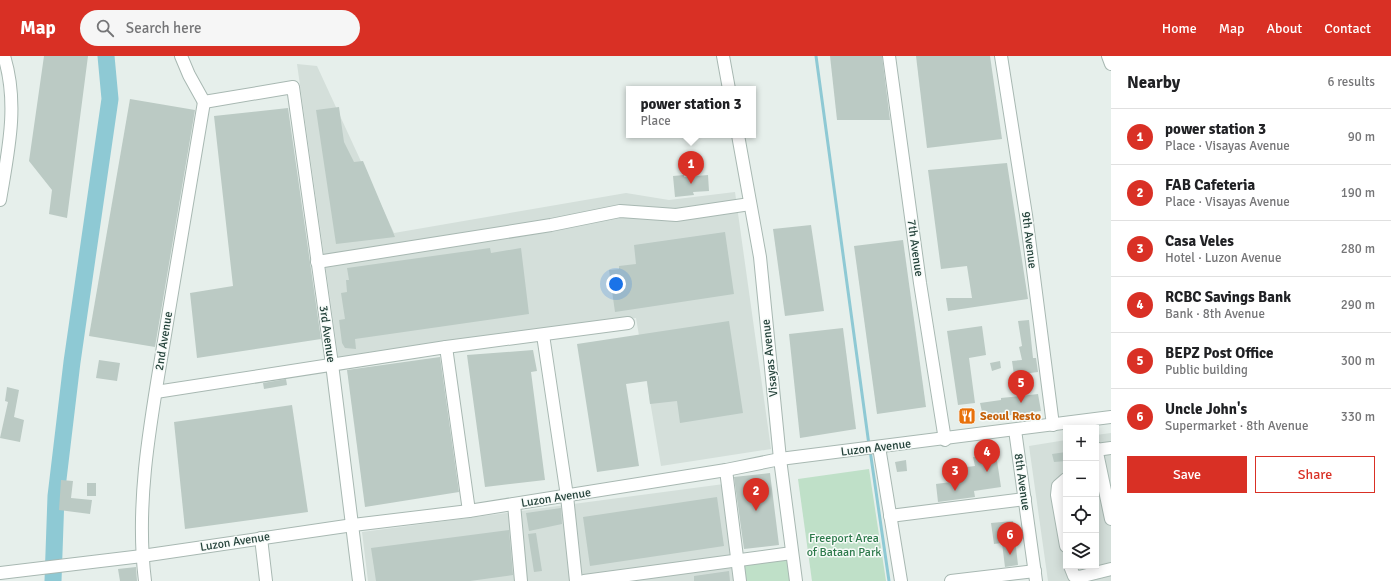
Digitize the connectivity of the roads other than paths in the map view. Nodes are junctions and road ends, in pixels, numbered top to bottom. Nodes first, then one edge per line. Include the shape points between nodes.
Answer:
1 (4, 56) edge
2 (181, 56) edge
3 (723, 56) edge
4 (889, 56) edge
5 (1002, 56) edge
6 (1108, 56) edge
7 (1111, 64) edge
8 (728, 86) edge
9 (204, 102) junction
10 (739, 138) edge
11 (0, 200) edge
12 (750, 204) junction
13 (317, 262) junction
14 (628, 323) dead end
15 (543, 335) junction
16 (446, 347) junction
17 (332, 364) junction
18 (156, 392) junction
19 (1111, 418) edge
20 (1092, 424) edge
21 (1053, 425) junction
22 (1015, 430) junction
23 (945, 440) junction
24 (876, 447) junction
25 (1111, 448) edge
26 (1099, 449) edge
27 (780, 459) junction
28 (726, 470) junction
29 (1099, 474) edge
30 (1063, 481) edge
31 (566, 496) junction
32 (1025, 499) junction
33 (514, 504) junction
34 (469, 511) junction
35 (890, 516) junction
36 (1111, 519) edge
37 (353, 525) junction
38 (1064, 533) edge
39 (261, 538) junction
40 (792, 553) junction
41 (142, 556) junction
42 (738, 560) junction
43 (1071, 569) edge
44 (1094, 569) edge
45 (1099, 569) edge
46 (1111, 569) edge
47 (0, 573) edge
48 (1036, 576) edge
49 (145, 581) edge
50 (266, 581) edge
51 (359, 581) edge
52 (520, 581) edge
53 (576, 581) edge
54 (584, 581) edge
55 (740, 581) edge
56 (796, 581) edge
57 (901, 581) edge
58 (951, 581) edge

1 - 11 street via 12,99 11,133
2 - 9 street
3 - 8 street
4 - 23 street, 7th Avenue via 920,283
5 - 21 street, 9th Avenue via 1026,215
6 - 7 street
9 - 13 street, 3rd Avenue via 293,87
9 - 18 street, 2nd Avenue
10 - 12 street, Visayas Avenue
12 - 13 street via 676,215 620,211 551,225
12 - 27 street, Visayas Avenue via 760,257
13 - 17 street, 3rd Avenue
14 - 15 street
15 - 16 street
15 - 31 street
16 - 17 street
16 - 34 street
17 - 18 street
17 - 37 street, 3rd Avenue
18 - 41 street, 2nd Avenue via 143,491
19 - 20 street, Luzon Avenue
20 - 21 street, Luzon Avenue
21 - 22 street, Luzon Avenue
22 - 23 street, Luzon Avenue
22 - 32 street, 8th Avenue
23 - 24 street, Luzon Avenue
24 - 27 street, Luzon Avenue
24 - 35 street
25 - 26 street
27 - 28 street, Luzon Avenue
27 - 40 street, Visayas Avenue
28 - 31 street, Luzon Avenue
28 - 42 street
29 - 36 street
30 - 38 street via 1058,486 1057,495
31 - 33 street, Luzon Avenue
31 - 53 street
32 - 35 street
32 - 48 street, 8th Avenue
33 - 34 street, Luzon Avenue
33 - 52 street
34 - 37 street, Luzon Avenue
35 - 57 street
37 - 39 street, Luzon Avenue
37 - 51 street, 3rd Avenue
39 - 41 street, Luzon Avenue
39 - 50 street
40 - 42 street
40 - 56 street, Visayas Avenue
41 - 47 street, Luzon Avenue
41 - 49 street, 2nd Avenue
42 - 54 street
42 - 55 street
43 - 44 street via 1074,576
45 - 46 street
48 - 58 street

